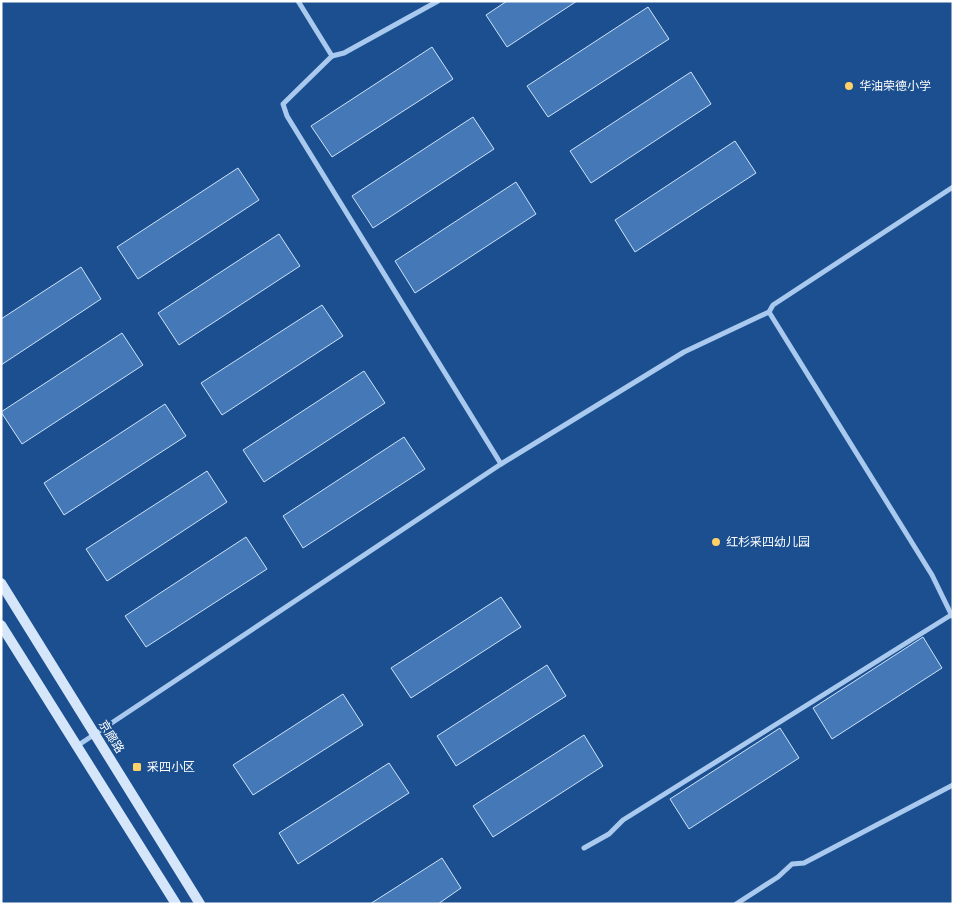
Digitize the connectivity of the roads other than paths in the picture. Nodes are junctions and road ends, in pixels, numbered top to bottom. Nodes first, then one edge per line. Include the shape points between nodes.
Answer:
1 (298, 1) edge
2 (438, 1) edge
3 (332, 56) junction
4 (953, 187) edge
5 (769, 312) junction
6 (500, 464) junction
7 (1, 583) edge
8 (952, 615) edge
9 (1, 626) edge
10 (95, 734) junction
11 (77, 746) junction
12 (953, 785) edge
13 (584, 848) dead end
14 (176, 904) edge
15 (200, 904) edge
16 (736, 904) edge

1 - 3 street
2 - 3 street via 344,53
3 - 6 street via 283,104 287,116
4 - 5 street via 773,305
5 - 6 street via 684,352
5 - 8 street via 932,575
6 - 10 street
7 - 10 street, 京廊路
8 - 13 street via 623,820 609,834
9 - 11 street
10 - 11 street
10 - 15 street, 京廊路
11 - 14 street
12 - 16 street via 804,863 792,864

